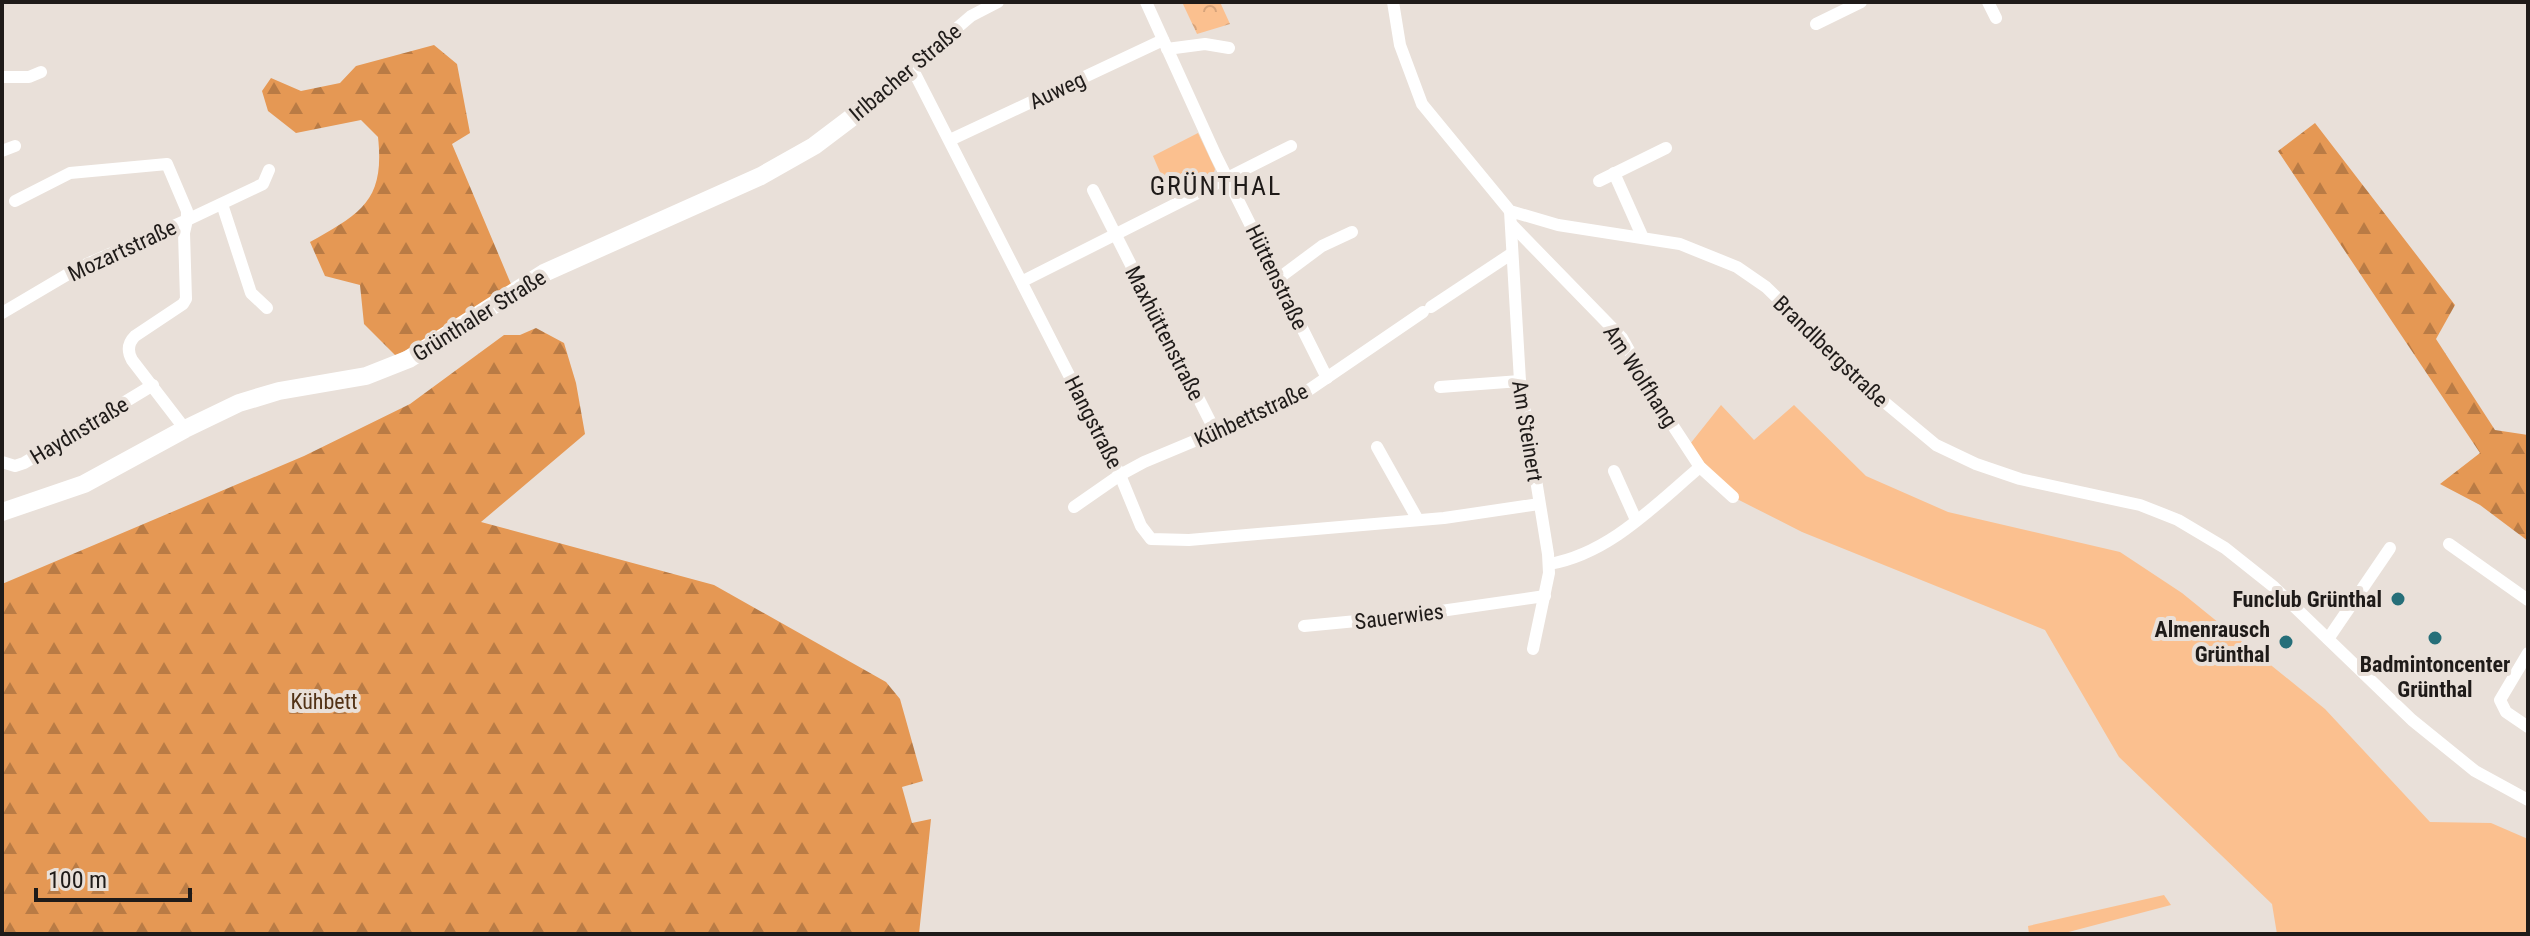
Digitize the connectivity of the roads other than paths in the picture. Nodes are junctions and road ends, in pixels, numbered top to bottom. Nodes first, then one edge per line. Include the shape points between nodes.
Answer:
1 (998, 2) edge
2 (1146, 2) edge
3 (1393, 2) edge
4 (1861, 2) edge
5 (1988, 2) edge
6 (1996, 18) dead end
7 (1816, 24) dead end
8 (1165, 45) junction
9 (1229, 48) dead end
10 (912, 68) junction
11 (41, 72) dead end
12 (2, 77) edge
13 (859, 112) joint
14 (950, 140) junction
15 (15, 146) dead end
16 (814, 146) joint
17 (1291, 146) dead end
18 (1666, 148) dead end
19 (2, 151) edge
20 (269, 170) dead end
21 (1614, 173) junction
22 (1227, 177) junction
23 (1599, 181) dead end
24 (1093, 190) dead end
25 (15, 201) dead end
26 (222, 204) junction
27 (1510, 218) junction
28 (187, 220) junction
29 (1352, 232) dead end
30 (1114, 233) junction
31 (1643, 238) junction
32 (1511, 254) junction
33 (1279, 278) junction
34 (1023, 281) junction
35 (267, 308) dead end
36 (2, 313) edge
37 (1327, 378) junction
38 (1520, 381) junction
39 (153, 385) junction
40 (1440, 387) dead end
41 (185, 429) junction
42 (1216, 433) junction
43 (1377, 447) dead end
44 (2, 462) edge
45 (1700, 467) junction
46 (1614, 471) dead end
47 (1120, 475) junction
48 (1733, 497) dead end
49 (1539, 504) junction
50 (1074, 507) dead end
51 (2, 512) edge
52 (1418, 520) junction
53 (1636, 520) junction
54 (2449, 544) dead end
55 (2390, 548) dead end
56 (1549, 564) junction
57 (1545, 596) junction
58 (2528, 600) edge
59 (1304, 626) dead end
60 (2328, 639) junction
61 (1533, 649) dead end
62 (2528, 653) edge
63 (2528, 727) edge
64 (2528, 800) edge

1 - 10 street, Irlbacher Straße via 971,16
2 - 8 street, Hüttenstraße
3 - 27 street via 1400,45 1422,104
4 - 7 street
5 - 6 street
8 - 9 street, Auweg
8 - 14 street, Auweg
8 - 22 street, Hüttenstraße
10 - 13 street, Irlbacher Straße
10 - 14 street, Hangstraße
11 - 12 street
13 - 16 street, Irlbacher Straße
14 - 34 street, Hangstraße
15 - 19 street
16 - 41 street, Grünthaler Straße via 738,187 554,268 409,359 366,376 258,397
17 - 22 street
18 - 21 street
20 - 26 street via 263,184
21 - 23 street
21 - 31 street
22 - 30 street
22 - 33 street, Hüttenstraße
24 - 30 street, Maxhüttenstraße
25 - 28 street via 70,173 167,164
26 - 28 street
26 - 35 street via 251,293
27 - 31 street, Brandlbergstraße
27 - 32 street, Am Steinert
27 - 45 street, Am Wolfhang via 1622,338
28 - 36 street, Mozartstraße via 80,267
28 - 39 street, Mozartstraße via 186,299 135,336 129,347 132,360
29 - 33 street via 1322,246
30 - 34 street
30 - 42 street, Maxhüttenstraße
31 - 60 street, Brandlbergstraße via 1680,244 1737,267 1766,287 1841,366 1936,445 2020,479 2140,505 2178,520 2238,558
32 - 37 street, Kühbettstraße
32 - 38 street, Am Steinert
33 - 37 street, Hüttenstraße
34 - 47 street, Hangstraße
37 - 42 street, Kühbettstraße via 1297,398
38 - 40 street
38 - 49 street, Am Steinert
39 - 41 street, Mozartstraße
39 - 44 street, Haydnstraße via 24,463
41 - 51 street, Grünthaler Straße via 84,484
42 - 47 street, Kühbettstraße
43 - 52 street
45 - 48 street, Am Wolfhang
45 - 53 street
46 - 53 street
47 - 50 street, Kühbettstraße
47 - 52 street, Hangstraße via 1151,539
49 - 52 street, Hangstraße
49 - 56 street, Am Steinert
53 - 56 street via 1590,551
54 - 58 street
55 - 60 street
56 - 57 street, Am Steinert
57 - 59 street, Sauerwies
57 - 61 street, Am Steinert
60 - 64 street, Brandlbergstraße via 2412,720 2475,771
62 - 63 street via 2500,700 2506,712

